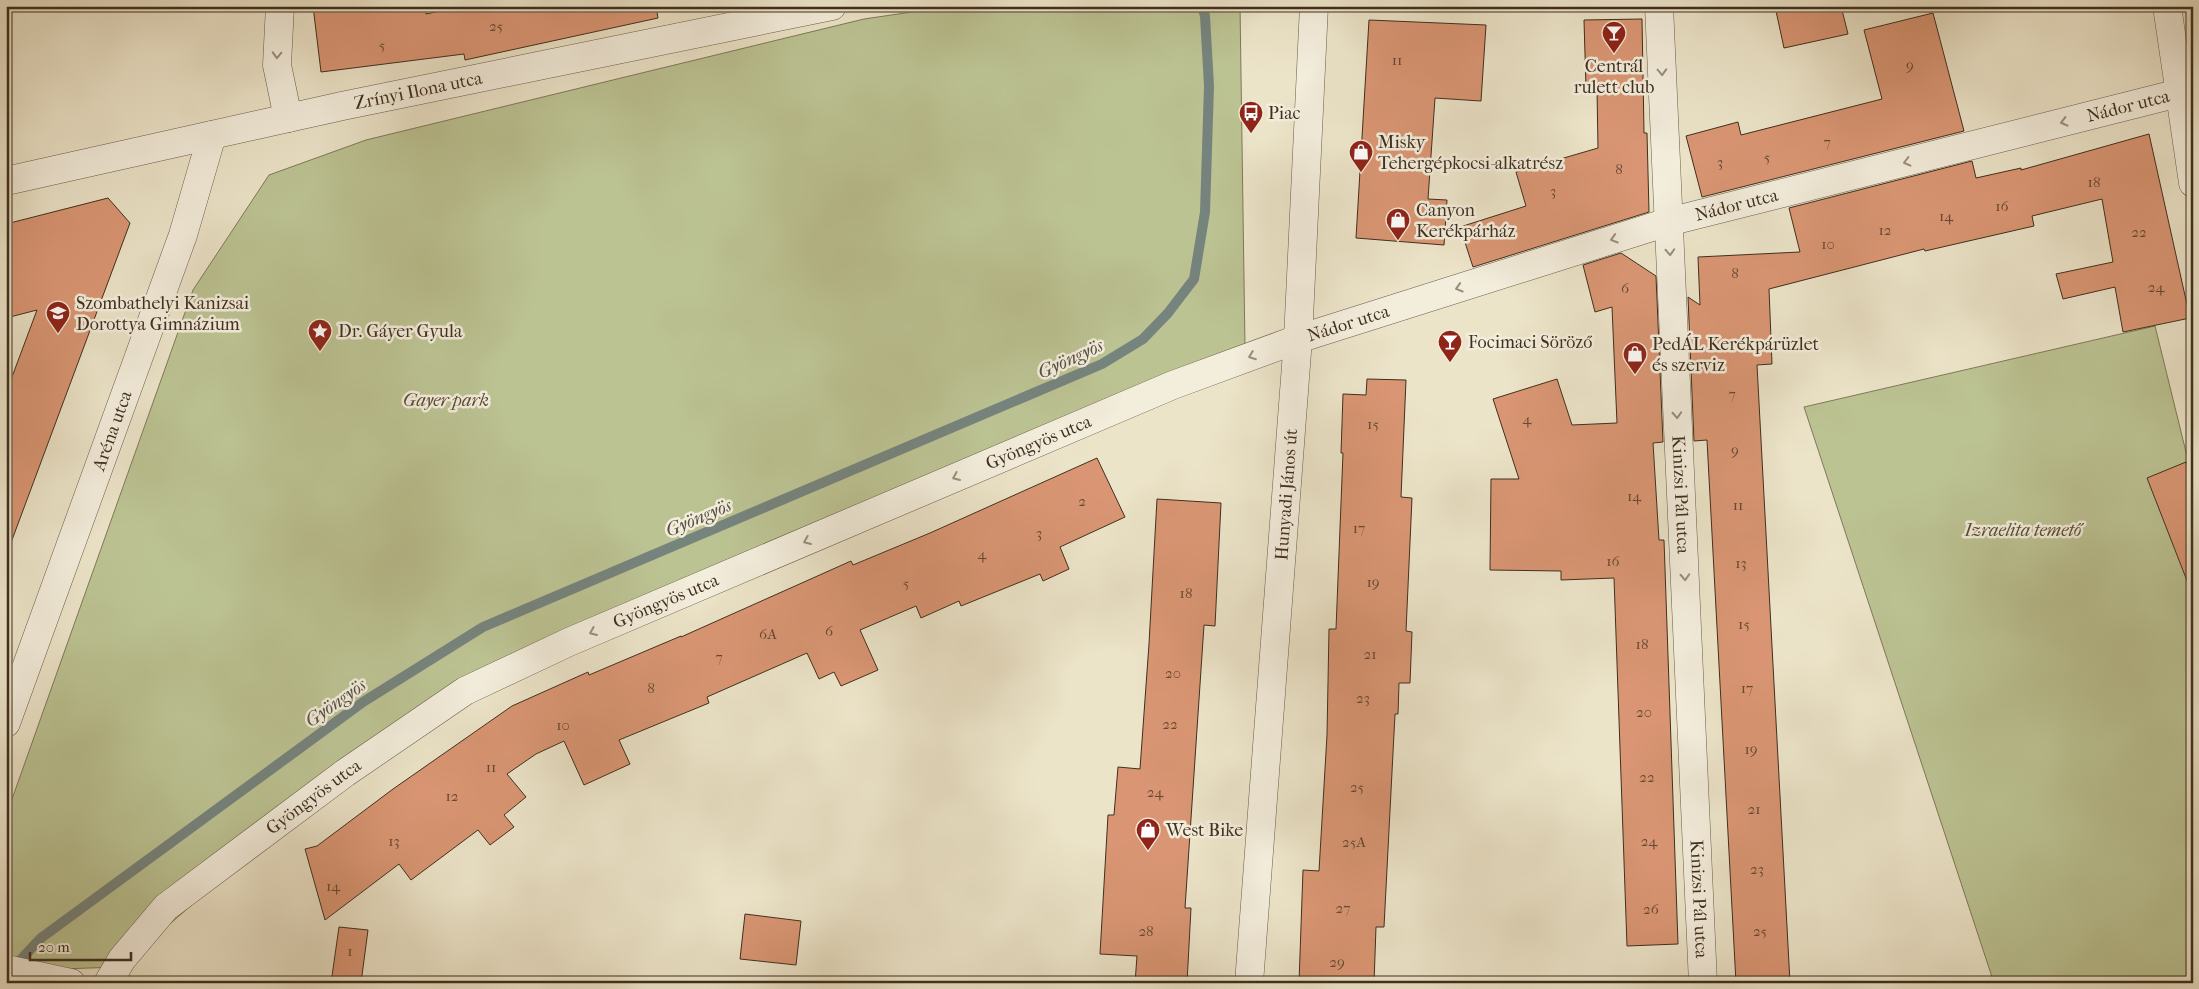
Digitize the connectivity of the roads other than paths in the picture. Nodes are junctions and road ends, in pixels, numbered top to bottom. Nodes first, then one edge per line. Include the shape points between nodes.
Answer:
1 (280, 6) edge
2 (832, 6) edge
3 (1314, 6) edge
4 (1660, 6) edge
5 (2167, 6) edge
6 (2179, 93) junction
7 (288, 118) junction
8 (212, 135) junction
9 (6, 181) edge
10 (2193, 183) edge
11 (1668, 222) junction
12 (1298, 339) junction
13 (6, 723) edge
14 (6, 969) edge
15 (61, 981) edge
16 (108, 983) edge
17 (1249, 983) edge
18 (1703, 983) edge

1 -> 7 street via 277,66
2 - 7 street, Zrínyi Ilona utca
3 - 12 street, Hunyadi János út
4 -> 11 street, Kinizsi Pál utca
5 - 6 street
6 - 10 street
6 -> 11 street, Nádor utca
7 - 8 street, Zrínyi Ilona utca
8 - 9 street, Zrínyi Ilona utca
8 - 13 street, Aréna utca via 183,235
11 -> 12 street, Nádor utca
11 -> 18 street, Kinizsi Pál utca
12 -> 16 street, Gyöngyös utca via 1173,385 569,642 465,691 344,772 166,907 122,959
12 - 17 street, Hunyadi János út
14 - 15 street

